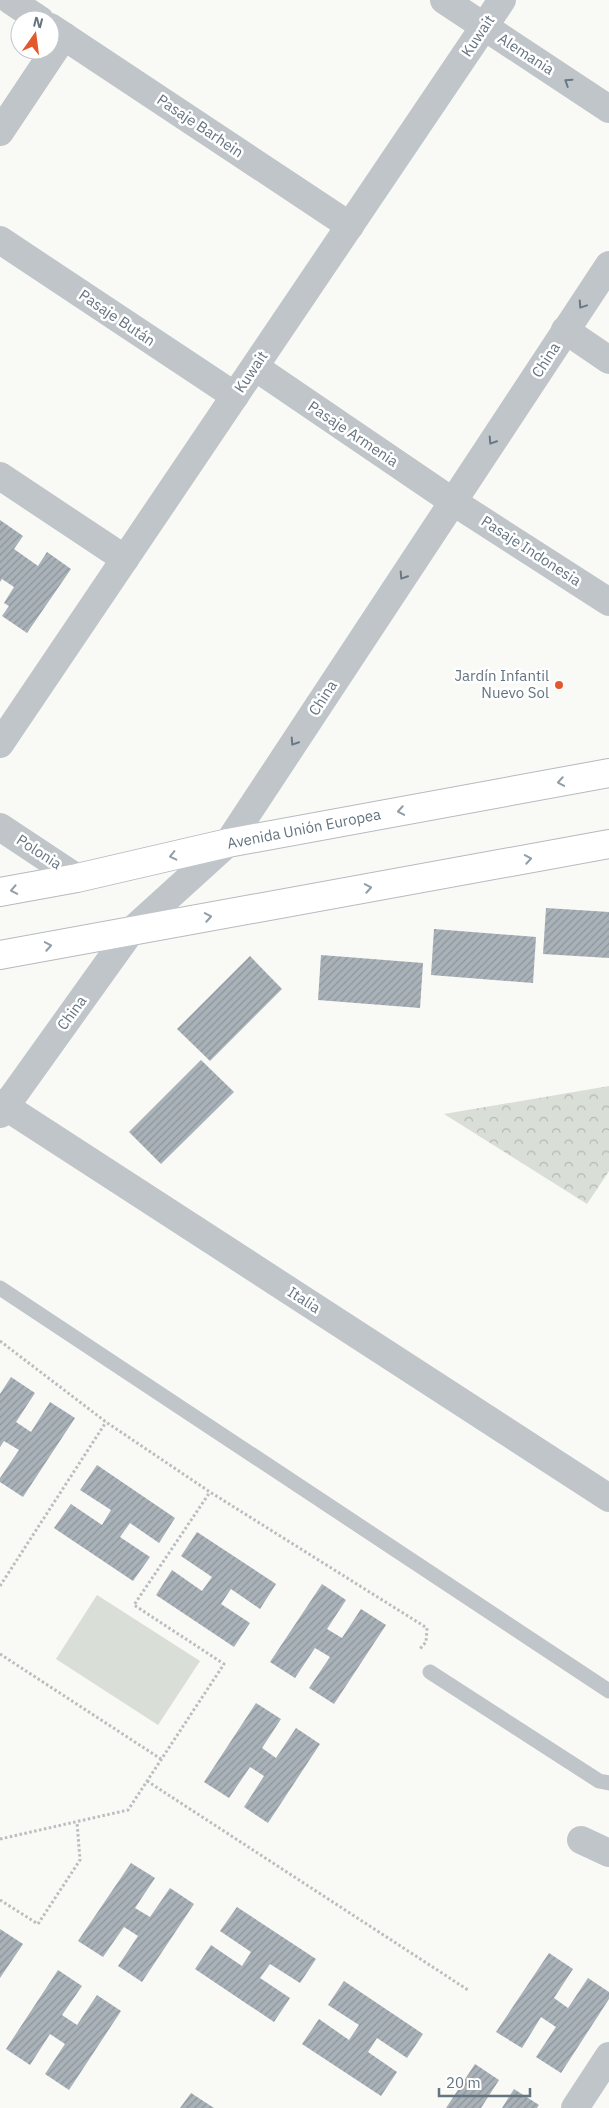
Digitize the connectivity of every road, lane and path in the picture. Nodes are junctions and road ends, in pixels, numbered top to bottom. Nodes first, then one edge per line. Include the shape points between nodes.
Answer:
1 (10, 0) edge
2 (444, 0) edge
3 (502, 0) edge
4 (25, 10) edge
5 (484, 27) junction
6 (60, 34) edge
7 (41, 60) edge
8 (609, 109) edge
9 (0, 132) edge
10 (350, 226) junction
11 (0, 240) edge
12 (609, 265) edge
13 (565, 330) junction
14 (609, 360) edge
15 (255, 367) junction
16 (234, 396) junction
17 (0, 476) edge
18 (452, 501) junction
19 (125, 559) junction
20 (609, 602) edge
21 (0, 744) edge
22 (609, 773) edge
23 (0, 827) edge
24 (228, 843) junction
25 (609, 844) edge
26 (77, 878) junction
27 (0, 892) edge
28 (131, 931) junction
29 (0, 955) edge
30 (2, 1108) edge
31 (0, 1288) edge
32 (0, 1341) edge
33 (106, 1422) junction
34 (210, 1492) junction
35 (609, 1498) edge
36 (0, 1586) edge
37 (0, 1654) edge
38 (430, 1672) joint
39 (609, 1690) edge
40 (161, 1759) junction
41 (147, 1782) junction
42 (609, 1783) edge
43 (76, 1822) junction
44 (0, 1839) edge
45 (581, 1840) dead end
46 (609, 1853) edge
47 (0, 1900) edge
48 (468, 1990) dead end
49 (609, 2056) edge
50 (575, 2108) edge

1 - 4 street
2 - 5 street, Alemania
3 - 5 street, Kuwait
8 -> 5 street, Alemania
5 - 10 street, Kuwait
6 - 10 street, Pasaje Barhein
7 - 9 street
10 - 15 street, Kuwait
11 - 16 street, Pasaje Bután
12 -> 13 street, China
13 - 14 street
13 -> 18 street, China
15 - 16 street, Kuwait
15 - 18 street, Pasaje Armenia
16 - 19 street, Kuwait
17 - 19 street
18 - 20 street, Pasaje Indonesia
18 -> 24 street, China
19 - 21 street, Kuwait
22 -> 24 street, Avenida Unión Europea
23 - 26 street, Polonia
24 -> 26 street, Avenida Unión Europea
24 - 28 street, China
28 -> 25 street
26 -> 27 street, Avenida Unión Europea
29 -> 28 street
28 - 30 street, China
30 - 35 street, Italia
31 - 39 lane
32 - 33 path
33 - 34 path
33 - 36 path
34 - 38 path via 427,1628 426,1642 417,1653 417,1661
34 - 40 path via 134,1605 224,1664
37 - 40 path
38 - 42 lane via 599,1781
40 - 41 path
41 - 43 path via 128,1810
41 - 48 path
43 - 44 path
43 - 47 path via 80,1860 38,1924
45 - 46 street
49 - 50 street

